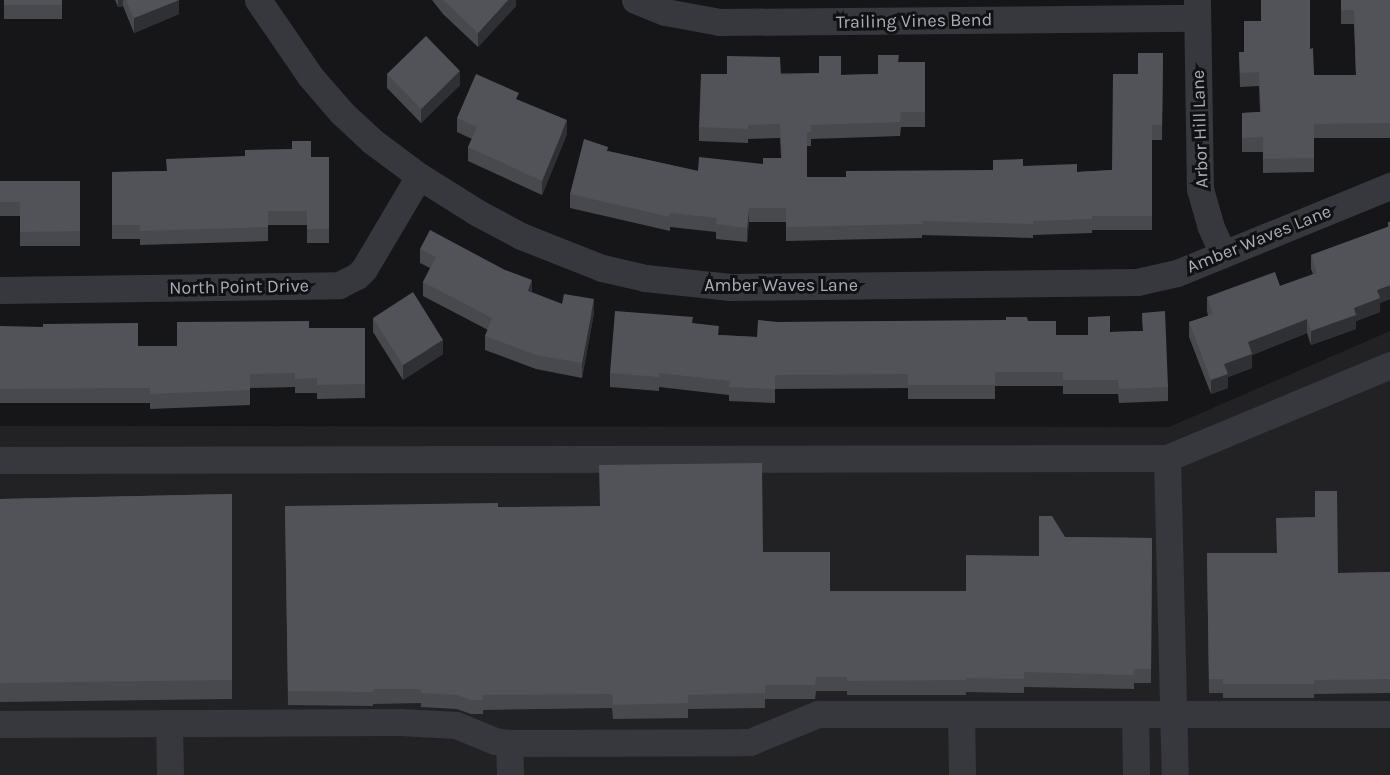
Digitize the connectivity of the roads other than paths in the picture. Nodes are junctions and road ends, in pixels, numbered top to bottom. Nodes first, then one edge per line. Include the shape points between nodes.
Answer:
1 (258, 0) edge
2 (635, 0) edge
3 (1197, 9) edge
4 (419, 176) junction
5 (1390, 186) edge
6 (1223, 254) junction
7 (0, 290) edge
8 (1390, 365) edge
9 (1167, 458) junction
10 (0, 460) edge
11 (1390, 714) edge
12 (961, 715) junction
13 (1135, 715) junction
14 (1173, 716) junction
15 (169, 723) junction
16 (0, 724) edge
17 (509, 743) junction
18 (170, 775) edge
19 (510, 775) edge
20 (962, 775) edge
21 (1136, 775) edge
22 (1175, 775) edge

1 - 4 street, Amber Waves Lane via 310,76 342,113
2 - 3 street, Trailing Vines Bend via 665,12 720,22
3 - 6 street, Arbor Hill Lane via 1200,189
4 - 6 street, Amber Waves Lane via 478,213 561,253 602,268 692,284 731,287 1119,283 1163,277
4 - 7 street, North Point Drive via 364,269 339,285
5 - 6 street, Amber Waves Lane
8 - 9 street
9 - 10 street
9 - 14 street
11 - 14 street
12 - 13 street
12 - 17 street via 818,714 750,742
12 - 20 street
13 - 14 street
13 - 21 street
14 - 22 street
15 - 16 street
15 - 17 street via 456,725
15 - 18 street
17 - 19 street

